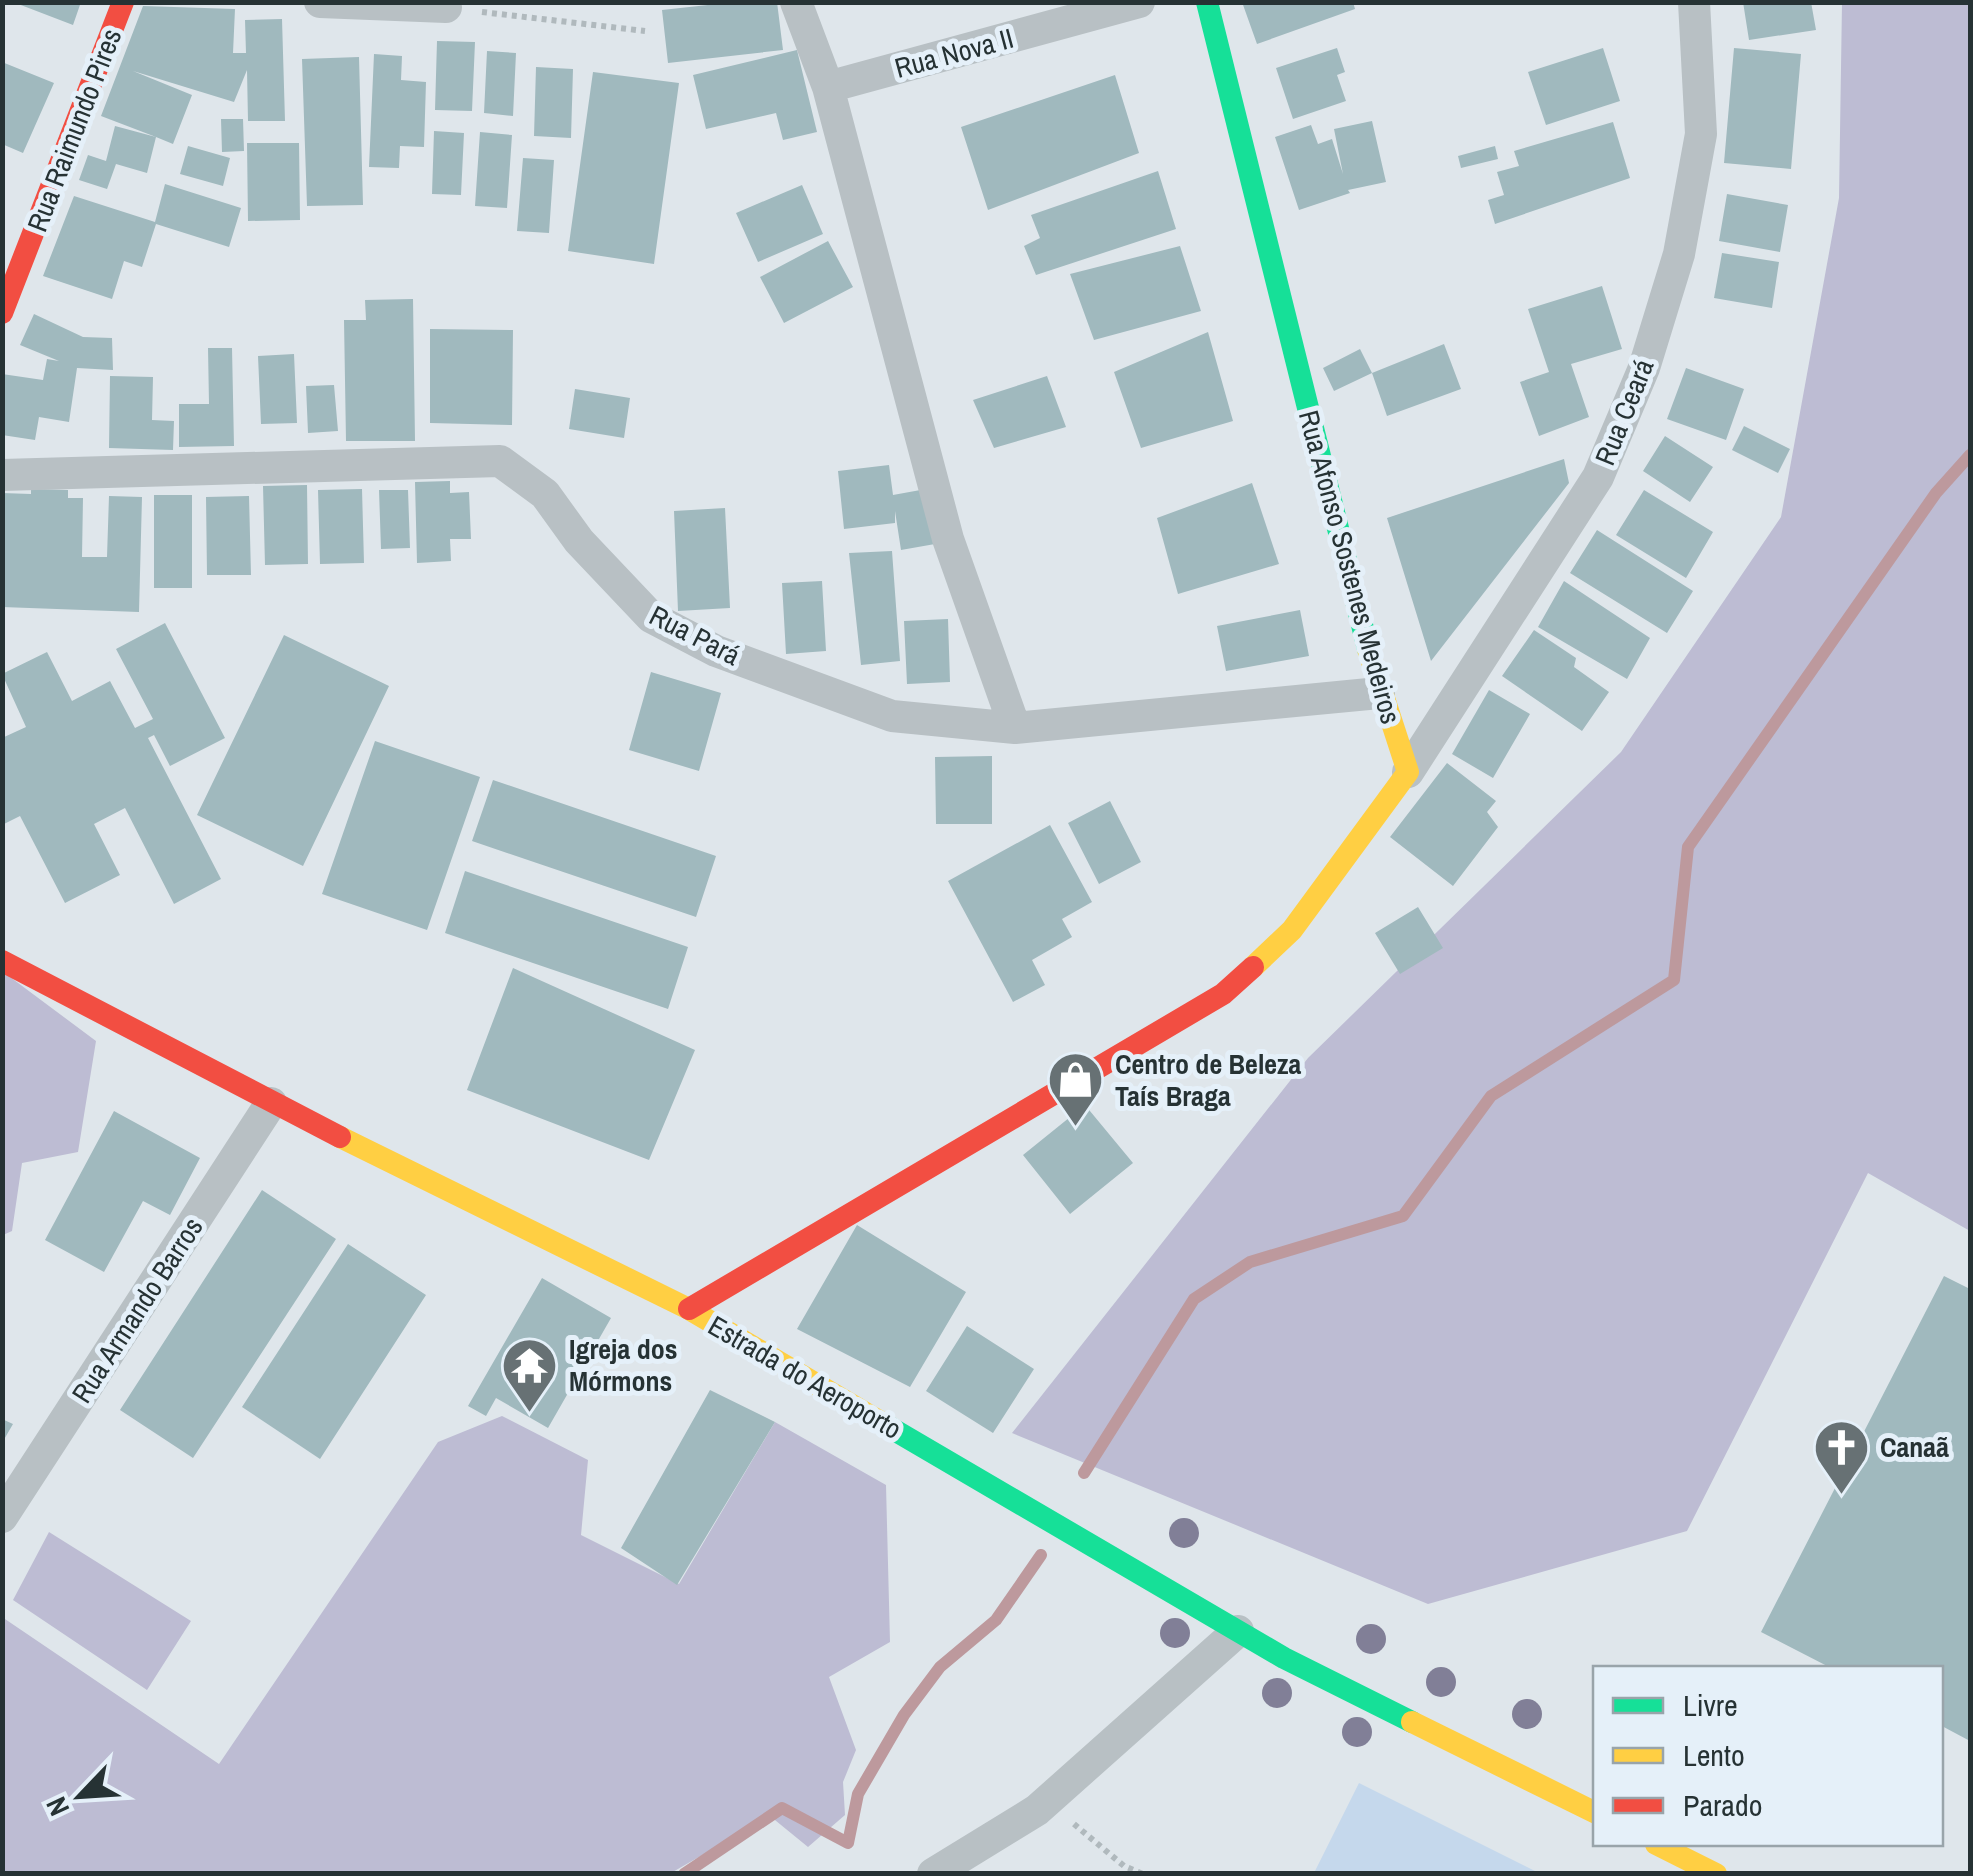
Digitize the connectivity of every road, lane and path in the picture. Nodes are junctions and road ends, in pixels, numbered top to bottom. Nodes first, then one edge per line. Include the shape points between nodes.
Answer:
1 (122, 2) edge
2 (320, 2) edge
3 (796, 2) edge
4 (1139, 2) edge
5 (1207, 2) edge
6 (1694, 2) edge
7 (446, 8) joint
8 (644, 31) dead end
9 (828, 87) junction
10 (2, 313) edge
11 (2, 476) edge
12 (1379, 693) junction
13 (1015, 728) junction
14 (1408, 772) junction
15 (2, 961) edge
16 (271, 1103) junction
17 (689, 1309) junction
18 (2, 1518) edge
19 (1238, 1631) junction
20 (1037, 1810) junction
21 (1593, 1811) edge
22 (1660, 1846) edge
23 (933, 1874) edge
24 (1142, 1874) edge
25 (1716, 1874) edge

1 - 10 street, Rua Raimundo Pires
2 - 7 street
3 - 9 street
4 - 9 street, Rua Nova II
5 - 12 street, Rua Afonso Sostenes Medeiros
6 - 14 street, Rua Ceará via 1701,134 1679,254 1644,368 1598,478
7 - 8 path
9 - 13 street via 948,539
11 - 13 street, Rua Pará via 500,461 544,494 650,618 716,651 892,716
12 - 13 street, Rua Pará
12 - 14 street, Rua Afonso Sostenes Medeiros
14 - 17 street via 1292,930 1222,994
15 - 16 street, Estrada do Aeroporto
16 - 17 street, Estrada do Aeroporto
16 - 18 street, Rua Armando Barros
17 - 19 street, Estrada do Aeroporto
19 - 20 street
19 - 21 street, Estrada do Aeroporto
20 - 23 street
20 - 24 path via 1063,1814
22 - 25 street

